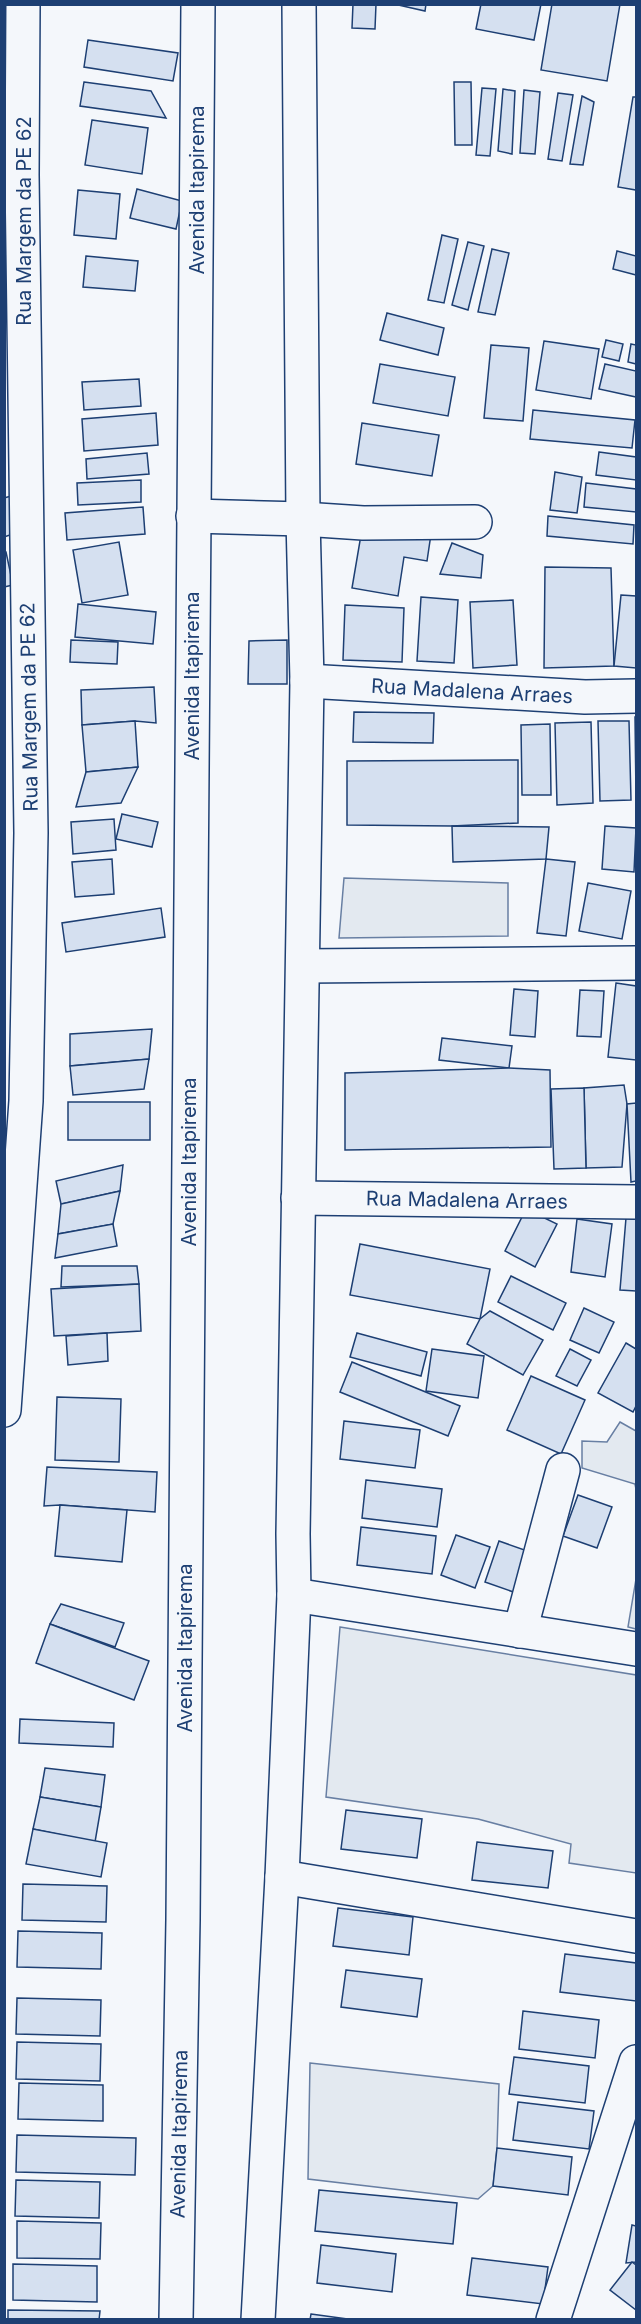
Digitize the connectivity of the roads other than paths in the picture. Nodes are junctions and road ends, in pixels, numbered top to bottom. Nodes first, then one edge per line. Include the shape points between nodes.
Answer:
1 (23, 4) edge
2 (198, 4) edge
3 (299, 4) edge
4 (14, 62) edge
5 (15, 440) edge
6 (193, 516) junction
7 (303, 519) junction
8 (475, 522) dead end
9 (307, 681) junction
10 (636, 696) edge
11 (31, 833) junction
12 (4, 853) edge
13 (636, 963) edge
14 (304, 966) junction
15 (15, 1107) edge
16 (298, 1198) junction
17 (636, 1202) edge
18 (4, 1410) edge
19 (563, 1470) dead end
20 (294, 1595) junction
21 (520, 1631) junction
22 (636, 1649) edge
23 (282, 1876) junction
24 (636, 1936) edge
25 (636, 2062) edge
26 (176, 2319) edge
27 (258, 2319) edge
28 (553, 2319) edge

1 - 4 street, Rua Margem da PE 62
2 - 6 street, Avenida Itapirema
3 - 7 street
4 - 5 street, Rua Margem da PE 62 via 22,175
5 - 11 street, Rua Margem da PE 62
6 - 7 street
6 - 26 street, Avenida Itapirema via 183,1908
7 - 8 street
7 - 9 street
9 - 10 street, Rua Madalena Arraes via 585,697
9 - 14 street
11 - 12 street
11 - 15 street, Rua Margem da PE 62
13 - 14 street
14 - 16 street
15 - 18 street, Rua Margem da PE 62
16 - 17 street, Rua Madalena Arraes
16 - 20 street
19 - 21 street
20 - 21 street
20 - 23 street
21 - 22 street
23 - 24 street
23 - 27 street
25 - 28 street

